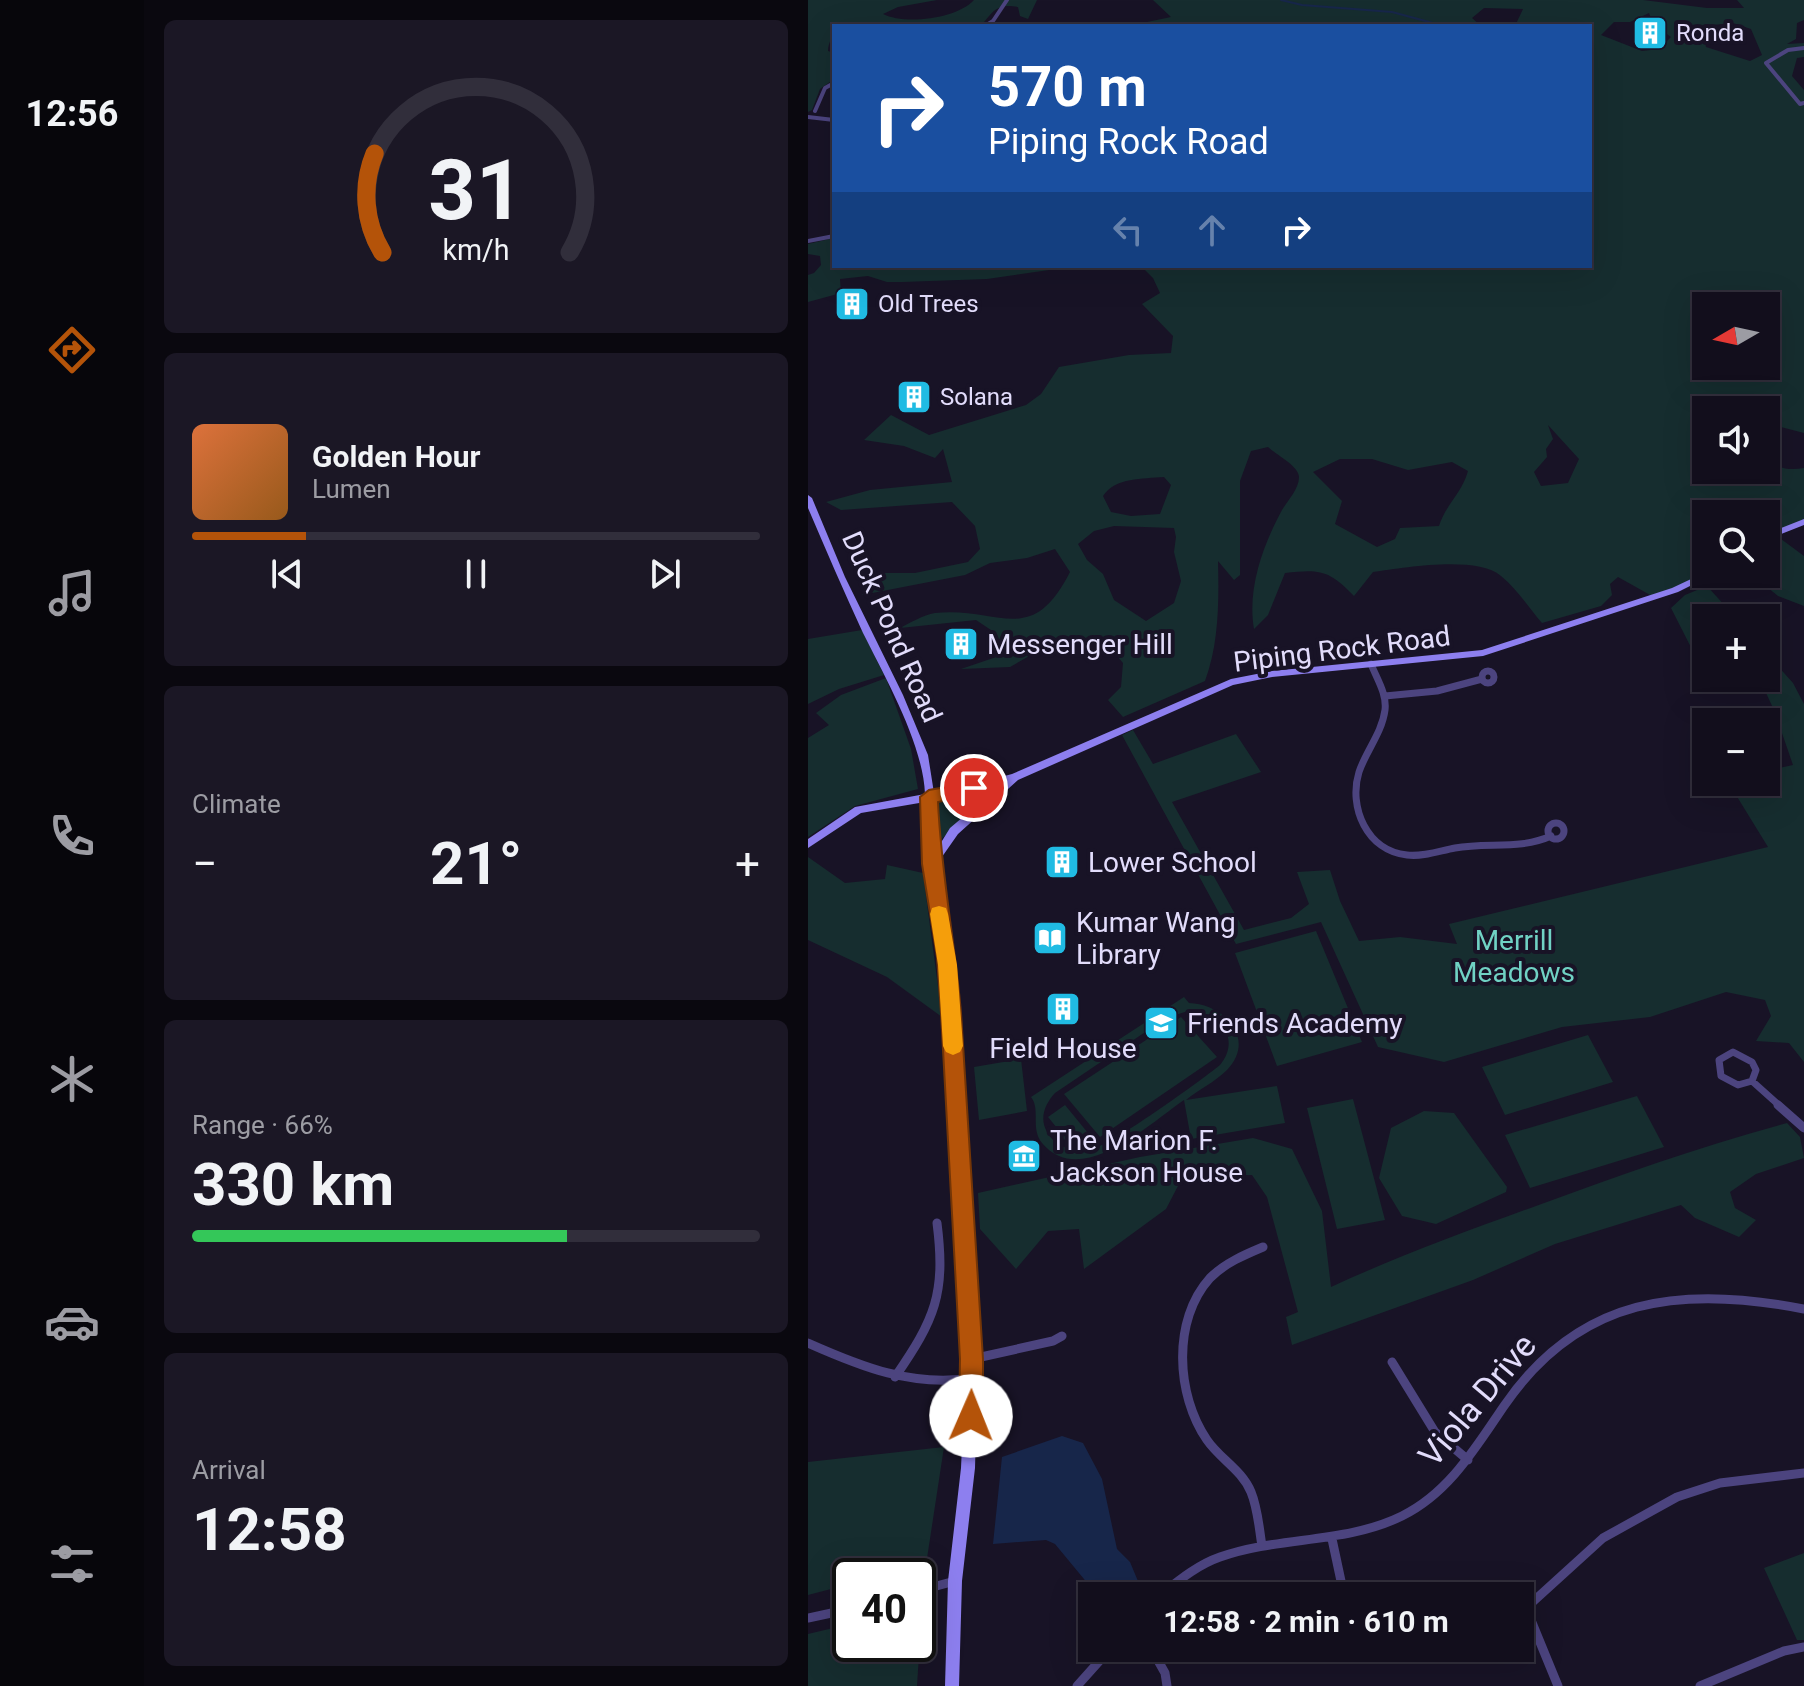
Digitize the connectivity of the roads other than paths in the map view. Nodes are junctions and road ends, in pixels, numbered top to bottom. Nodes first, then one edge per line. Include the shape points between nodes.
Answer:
1 (1007, 0) edge
2 (988, 24) edge
3 (1804, 48) edge
4 (832, 84) edge
5 (1802, 103) edge
6 (815, 111) junction
7 (808, 116) edge
8 (825, 118) junction
9 (832, 120) edge
10 (832, 236) edge
11 (808, 241) edge
12 (808, 498) edge
13 (1804, 522) edge
14 (1780, 531) edge
15 (1692, 582) edge
16 (1371, 664) junction
17 (1482, 679) dead end
18 (1385, 696) junction
19 (1015, 777) junction
20 (929, 797) junction
21 (1551, 836) dead end
22 (808, 844) edge
23 (932, 864) junction
24 (1752, 1081) junction
25 (1804, 1128) edge
26 (937, 1223) dead end
27 (1263, 1247) dead end
28 (1804, 1309) edge
29 (1062, 1336) dead end
30 (808, 1343) edge
31 (972, 1359) junction
32 (1392, 1362) dead end
33 (895, 1377) junction
34 (972, 1378) junction
35 (1468, 1460) junction
36 (1804, 1473) edge
37 (1332, 1539) junction
38 (1262, 1546) junction
39 (955, 1581) junction
40 (1179, 1582) edge
41 (1342, 1582) edge
42 (936, 1586) edge
43 (1534, 1598) edge
44 (832, 1613) edge
45 (808, 1618) edge
46 (1534, 1629) edge
47 (1804, 1647) edge
48 (1098, 1662) edge
49 (1159, 1662) edge
50 (1713, 1684) edge
51 (952, 1686) edge
52 (1077, 1686) edge
53 (1167, 1686) edge
54 (1558, 1686) edge
55 (1700, 1686) edge

1 - 2 street
3 - 5 street via 1788,50 1766,63
4 - 6 street
6 - 7 street
6 - 8 street
7 - 8 street
8 - 9 street
10 - 11 street
12 - 20 street, Duck Pond Road via 919,745
13 - 14 street
15 - 16 street, Piping Rock Road via 1483,653
16 - 18 street
16 - 19 street, Piping Rock Road via 1231,682
17 - 18 street via 1437,691
18 - 21 street via 1384,717 1354,791 1356,809 1377,843 1416,855
19 - 20 street, Piping Rock Road
19 - 23 street via 954,831
20 - 22 street, Piping Rock Road via 858,810
20 - 23 street, Duck Pond Road
23 - 31 street, Duck Pond Road via 947,965
24 - 24 street via 1756,1069 1746,1056 1733,1052 1719,1060 1726,1080 1738,1085
24 - 25 street
26 - 33 street via 942,1274 935,1307
27 - 38 street via 1226,1265 1201,1289 1181,1339 1183,1369 1202,1433 1249,1487
28 - 35 street, Viola Drive via 1729,1296 1679,1296 1599,1318 1537,1364
29 - 31 street
30 - 33 street
31 - 34 street, Duck Pond Road
32 - 35 street via 1435,1432
33 - 34 street via 934,1384
34 - 39 street, Duck Pond Road
35 - 37 street, Viola Drive via 1442,1488 1404,1515
36 - 43 street via 1720,1483 1677,1497 1603,1538
37 - 38 street, Viola Drive
37 - 41 street
38 - 40 street, Viola Drive via 1240,1548 1205,1563
39 - 42 street
39 - 51 street, Duck Pond Road
44 - 45 street
46 - 54 street
47 - 50 street
48 - 52 street
49 - 53 street
50 - 55 street

